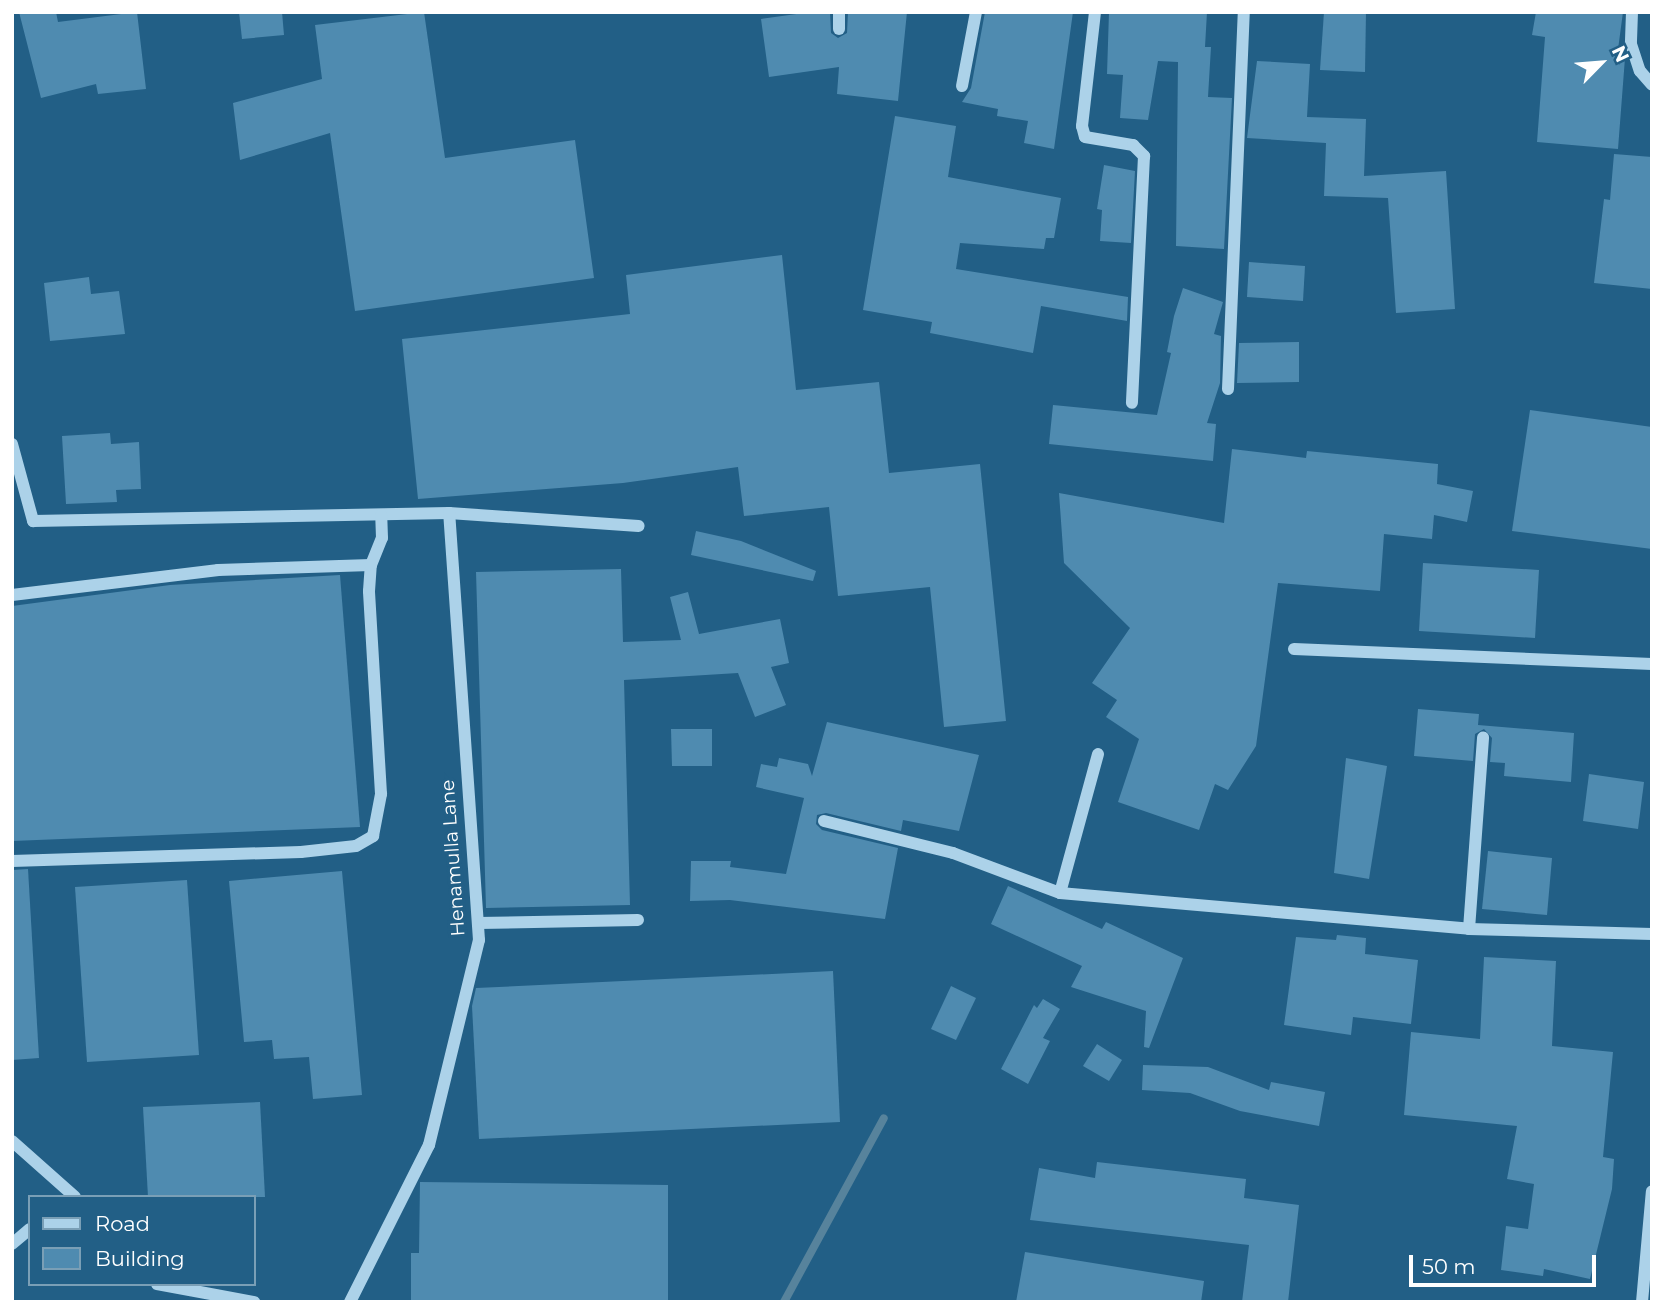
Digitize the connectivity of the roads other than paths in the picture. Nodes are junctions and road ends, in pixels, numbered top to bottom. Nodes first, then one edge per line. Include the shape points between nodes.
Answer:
1 (839, 12) edge
2 (976, 12) edge
3 (1095, 12) edge
4 (1244, 12) edge
5 (1632, 12) edge
6 (839, 29) dead end
7 (1652, 85) edge
8 (962, 86) dead end
9 (1228, 389) dead end
10 (1132, 403) dead end
11 (12, 444) edge
12 (449, 513) junction
13 (381, 515) junction
14 (639, 526) dead end
15 (370, 565) junction
16 (12, 595) edge
17 (1294, 649) dead end
18 (1652, 664) edge
19 (1483, 738) dead end
20 (1098, 754) dead end
21 (824, 821) dead end
22 (12, 861) edge
23 (1060, 893) junction
24 (638, 920) dead end
25 (478, 923) junction
26 (1469, 929) junction
27 (1652, 934) edge
28 (12, 1142) edge
29 (1652, 1191) edge
30 (72, 1195) edge
31 (28, 1231) edge
32 (12, 1244) edge
33 (168, 1286) edge
34 (254, 1302) edge
35 (350, 1302) edge
36 (1642, 1302) edge

1 - 6 street
2 - 8 street
3 - 10 street via 1082,126 1085,137 1133,145 1144,156
4 - 9 street
5 - 7 street via 1631,44 1640,71
11 - 13 street via 33,521
12 - 13 street
12 - 14 street
12 - 25 street, Henamulla Lane
13 - 15 street via 382,538
15 - 16 street via 218,570
15 - 22 street via 381,794 373,836 356,846 301,852
17 - 18 street
19 - 26 street
20 - 23 street
21 - 23 street via 953,853
23 - 26 street
24 - 25 street
25 - 35 street, Henamulla Lane via 479,940 429,1145
26 - 27 street
28 - 30 street
29 - 36 street
31 - 32 street
33 - 34 street

